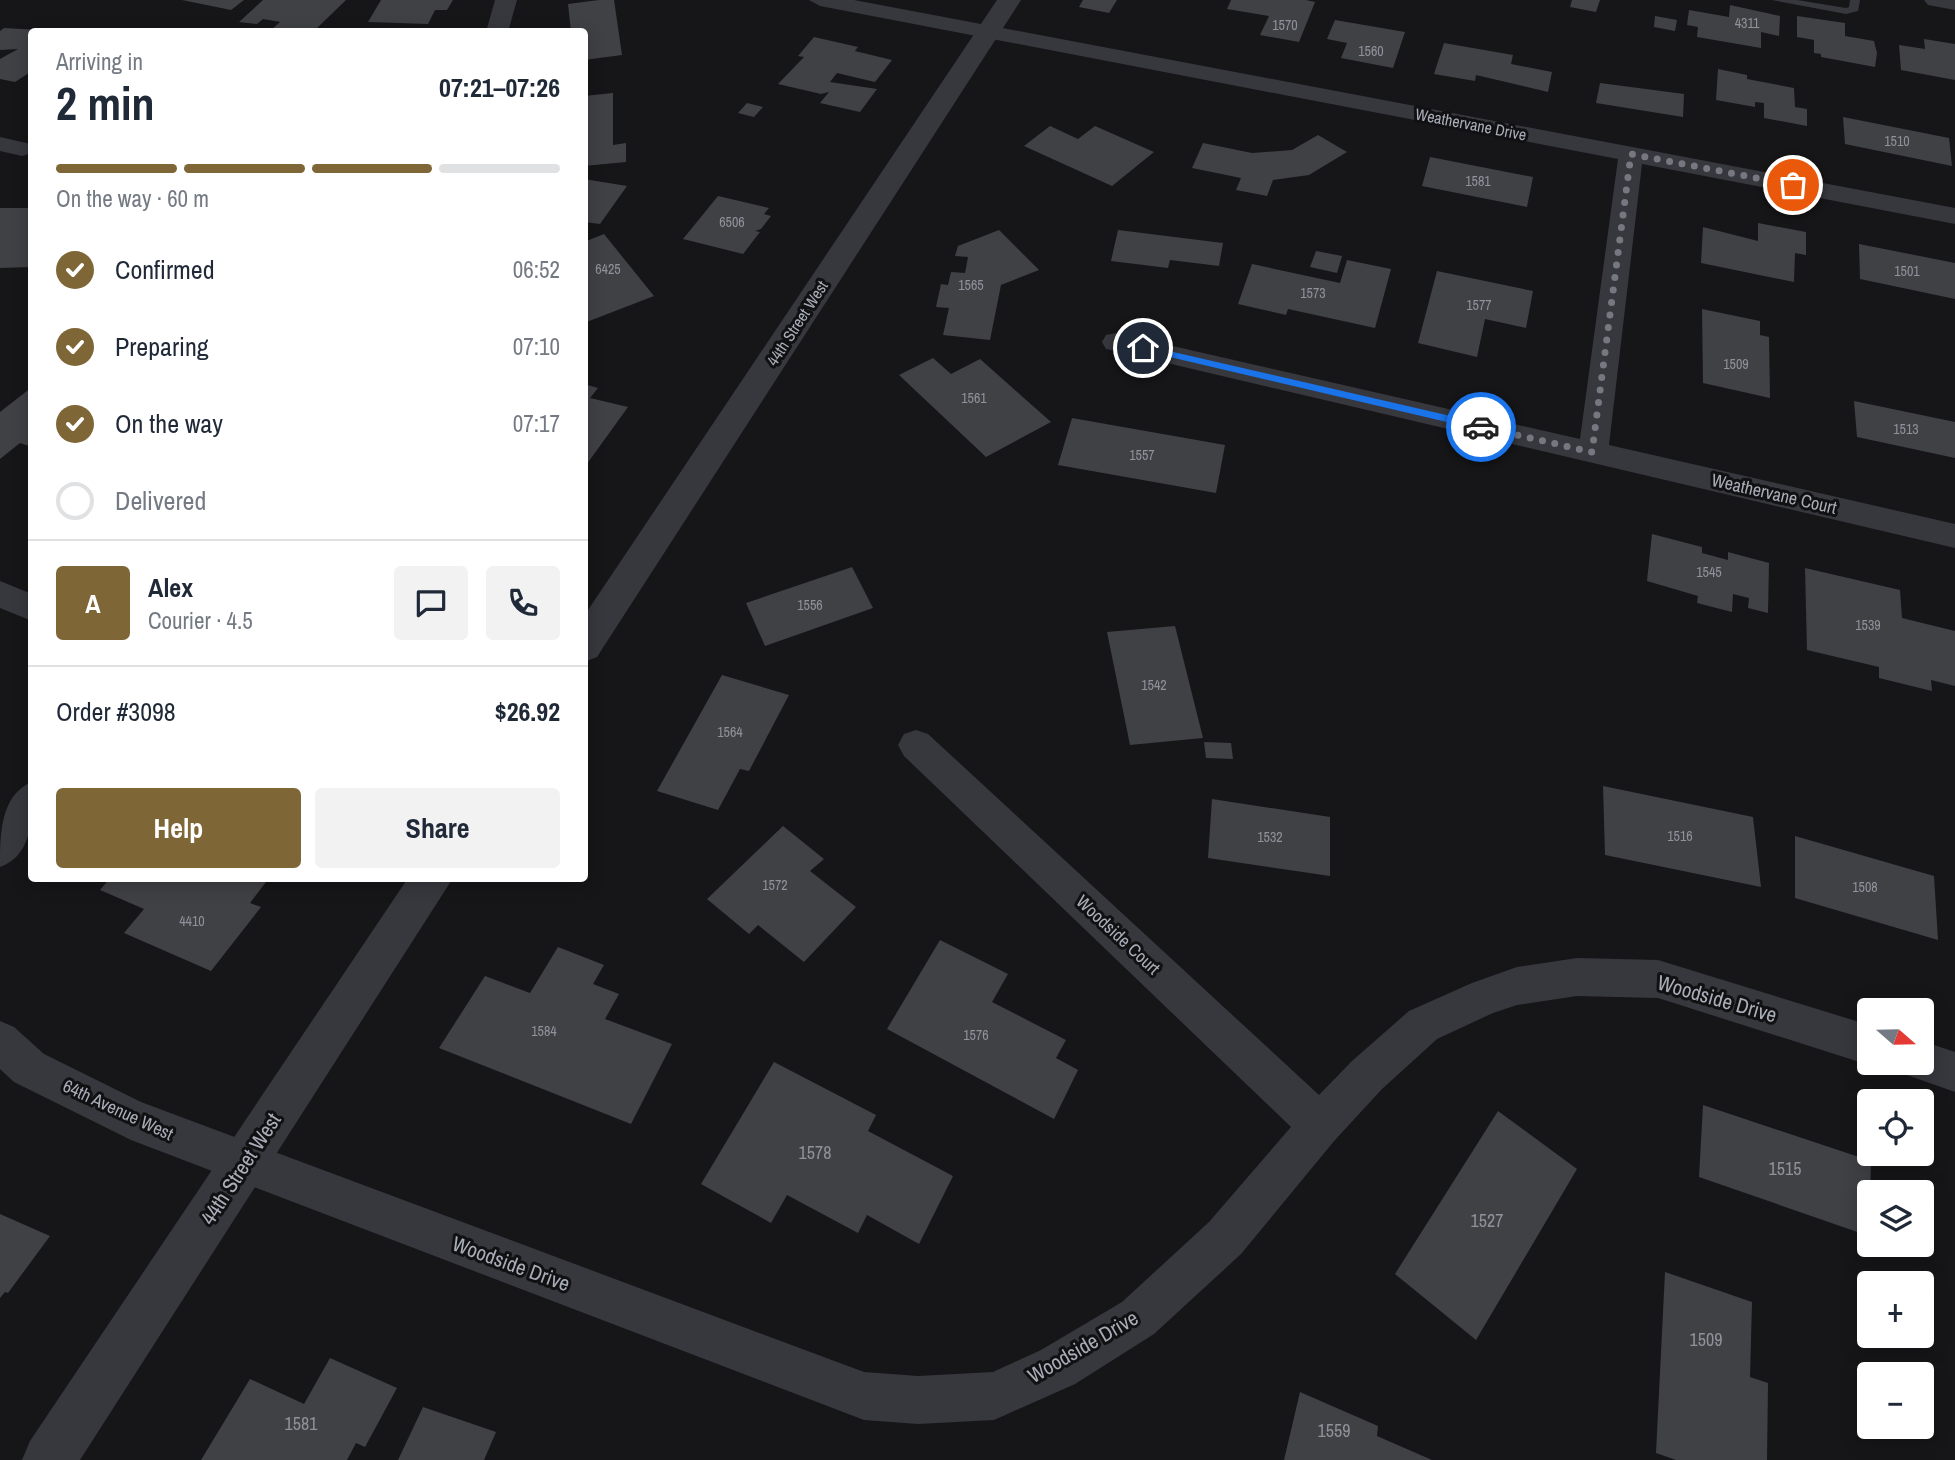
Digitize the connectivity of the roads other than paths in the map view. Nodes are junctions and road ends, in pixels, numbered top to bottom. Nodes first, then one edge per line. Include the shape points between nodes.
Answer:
1 (506, 0) edge
2 (820, 0) edge
3 (1009, 0) edge
4 (1777, 0) edge
5 (1855, 0) edge
6 (1936, 0) edge
7 (1955, 3) edge
8 (498, 28) edge
9 (988, 33) junction
10 (1631, 154) junction
11 (1955, 216) edge
12 (1116, 342) dead end
13 (1592, 452) junction
14 (1955, 536) edge
15 (0, 594) edge
16 (28, 606) edge
17 (588, 641) edge
18 (916, 745) dead end
19 (28, 804) edge
20 (0, 850) edge
21 (429, 882) edge
22 (0, 1041) edge
23 (1857, 1041) edge
24 (1934, 1065) edge
25 (1955, 1072) edge
26 (1320, 1125) junction
27 (244, 1164) junction
28 (49, 1460) edge

1 - 8 street
2 - 9 street, Weathervane Drive
3 - 9 street, 44th Street West
4 - 5 lane via 1846,11 1854,9
6 - 7 street
9 - 10 street, Weathervane Drive
9 - 17 street, 44th Street West
10 - 11 street, Weathervane Drive
10 - 13 street
12 - 13 street, Weathervane Court
13 - 14 street, Weathervane Court
15 - 16 street
18 - 26 street, Woodside Court
19 - 20 street
21 - 27 street, 44th Street West
22 - 27 street, 64th Avenue West via 40,1074 131,1119
23 - 26 street, Woodside Drive via 1658,979 1577,977 1517,986 1423,1025
24 - 25 street
26 - 27 street, Woodside Drive via 1225,1238 1138,1318 1058,1367 994,1396 918,1400 864,1396
27 - 28 street, 44th Street West

